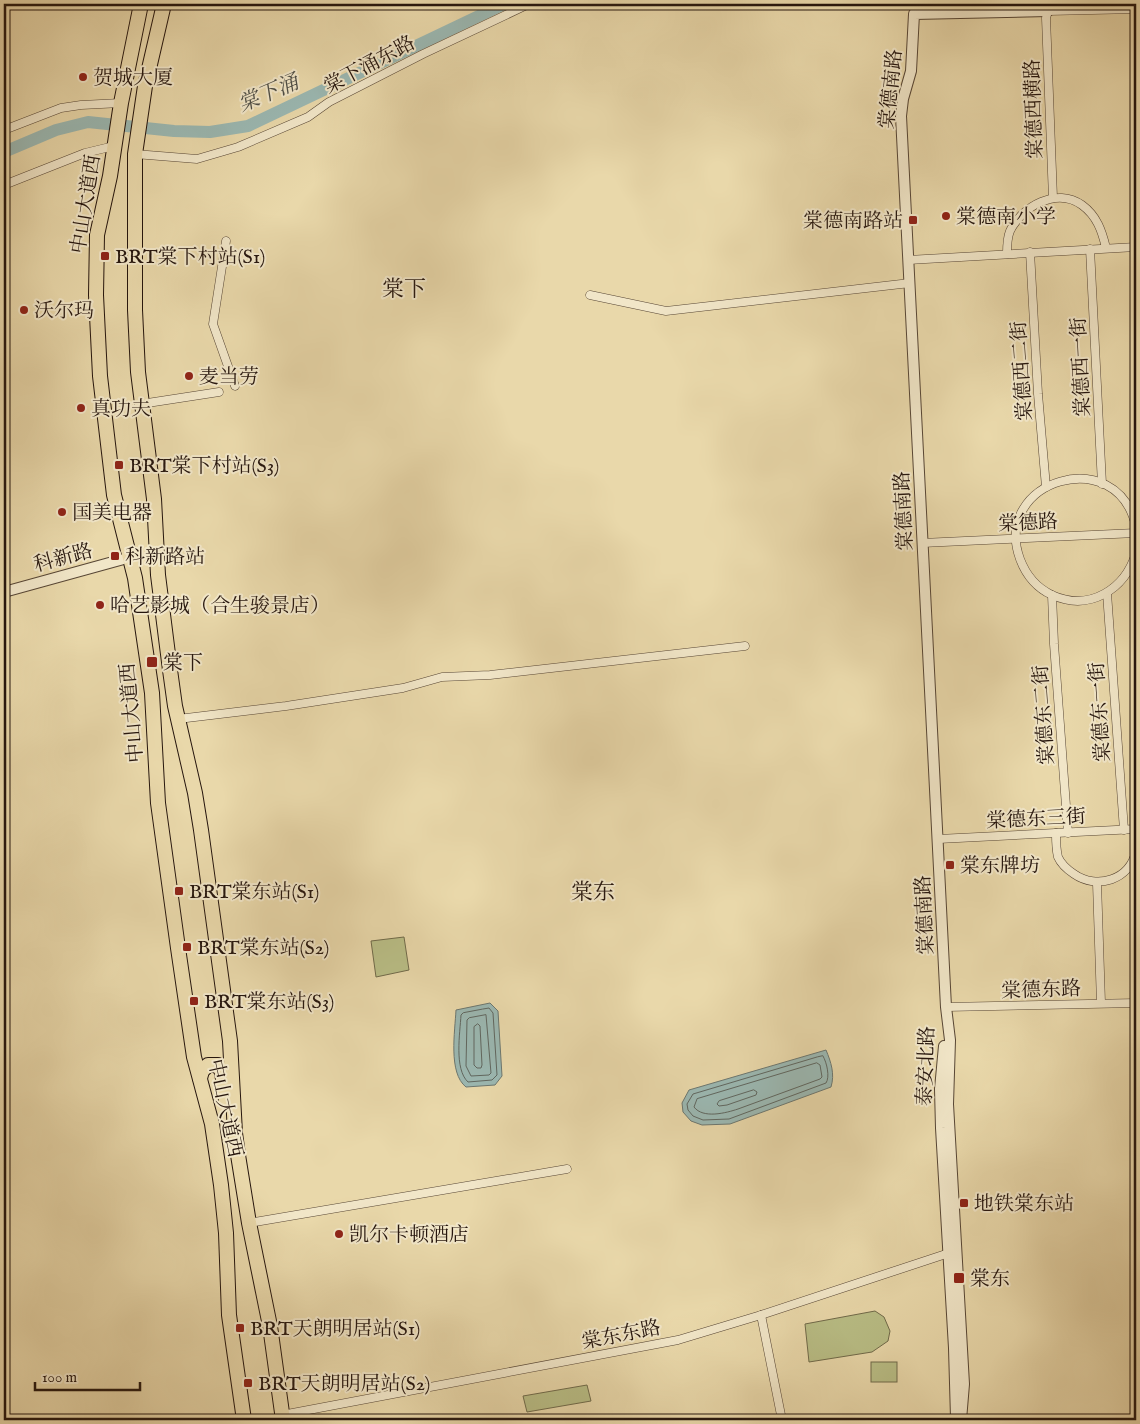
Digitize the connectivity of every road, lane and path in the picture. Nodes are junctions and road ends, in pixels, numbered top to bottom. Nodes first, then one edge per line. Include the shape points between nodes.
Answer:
1 (141, 4) edge
2 (164, 4) edge
3 (529, 4) edge
4 (1044, 9) edge
5 (1136, 9) edge
6 (121, 106) junction
7 (4, 130) edge
8 (115, 143) junction
9 (136, 148) junction
10 (4, 185) edge
11 (1053, 198) junction
12 (226, 241) dead end
13 (1136, 247) edge
14 (1106, 248) junction
15 (1090, 249) junction
16 (1030, 252) junction
17 (1007, 254) junction
18 (908, 260) junction
19 (910, 283) junction
20 (590, 295) dead end
21 (235, 386) dead end
22 (219, 392) dead end
23 (141, 404) junction
24 (1102, 484) junction
25 (1046, 487) junction
26 (1136, 527) edge
27 (1136, 533) edge
28 (1016, 539) junction
29 (922, 543) junction
30 (1136, 553) edge
31 (131, 557) junction
32 (4, 592) edge
33 (1107, 593) junction
34 (1052, 595) junction
35 (744, 646) dead end
36 (178, 719) junction
37 (1136, 829) edge
38 (1124, 830) junction
39 (1056, 833) junction
40 (1068, 833) junction
41 (938, 839) junction
42 (1136, 852) edge
43 (1098, 883) junction
44 (1101, 1003) junction
45 (1136, 1003) edge
46 (946, 1007) junction
47 (200, 1078) junction
48 (235, 1132) junction
49 (567, 1169) dead end
50 (249, 1223) junction
51 (952, 1252) junction
52 (761, 1315) junction
53 (283, 1418) edge
54 (244, 1420) edge
55 (782, 1420) edge
56 (956, 1420) edge
57 (961, 1420) edge

1 - 6 highway, 中山大道西
2 - 9 highway, 中山大道西 via 140,113
3 - 9 street, 棠下涌东路 via 329,102 308,117 238,147 197,158
4 - 5 street
4 - 11 street, 棠德西横路
4 - 18 street, 棠德南路 via 914,14 911,72 901,116
6 - 7 street via 61,108
6 - 8 highway, 中山大道西
8 - 10 street
8 - 31 highway, 中山大道西 via 97,235 98,349 114,495
9 - 23 highway, 中山大道西 via 135,310
11 - 14 street via 1073,200 1087,209 1099,224
11 - 17 street via 1030,208 1015,222
12 - 21 street via 213,324
13 - 14 street
14 - 15 street
15 - 16 street
15 - 24 street, 棠德西一街
16 - 17 street
16 - 25 street, 棠德西二街
17 - 18 street
18 - 19 street, 棠德南路
19 - 20 street via 666,312
19 - 29 street, 棠德南路
22 - 23 street
23 - 36 highway, 中山大道西 via 154,499 161,604
24 - 25 street via 1074,478
24 - 26 street via 1126,503
25 - 28 street via 1025,508
27 - 28 street, 棠德路
28 - 29 street, 棠德路
28 - 34 street via 1019,557 1026,571 1035,583
29 - 41 street, 棠德南路
30 - 33 street via 1122,580
31 - 32 street, 科新路
31 - 47 highway, 中山大道西 via 152,693 158,803 192,1045
33 - 34 street via 1079,600
33 - 38 street, 棠德东一街
34 - 40 street, 棠德东二街
35 - 36 street via 490,675 442,677 403,688
36 - 48 highway, 中山大道西 via 195,793 213,916 230,1041
37 - 38 street, 棠德东三街
38 - 40 street, 棠德东三街
39 - 40 street, 棠德东三街
39 - 41 street, 棠德东三街
39 - 43 street via 1059,858 1067,870 1082,880
41 - 46 street, 棠德南路
42 - 43 street via 1126,871
43 - 44 street
44 - 45 street, 棠德东路
44 - 46 street, 棠德东路
46 - 51 street, 泰安北路 via 940,1104
47 - 48 highway via 208,1065 220,1067
47 - 54 highway, 中山大道西 via 214,1135 222,1193 230,1314
48 - 50 highway, 中山大道西
49 - 50 street
50 - 53 highway, 中山大道西 via 268,1316
51 - 52 street, 棠东东路
51 - 56 street, 泰安北路
51 - 57 street, 泰安北路 via 964,1384
52 - 53 street, 棠东东路 via 678,1340
52 - 55 street

